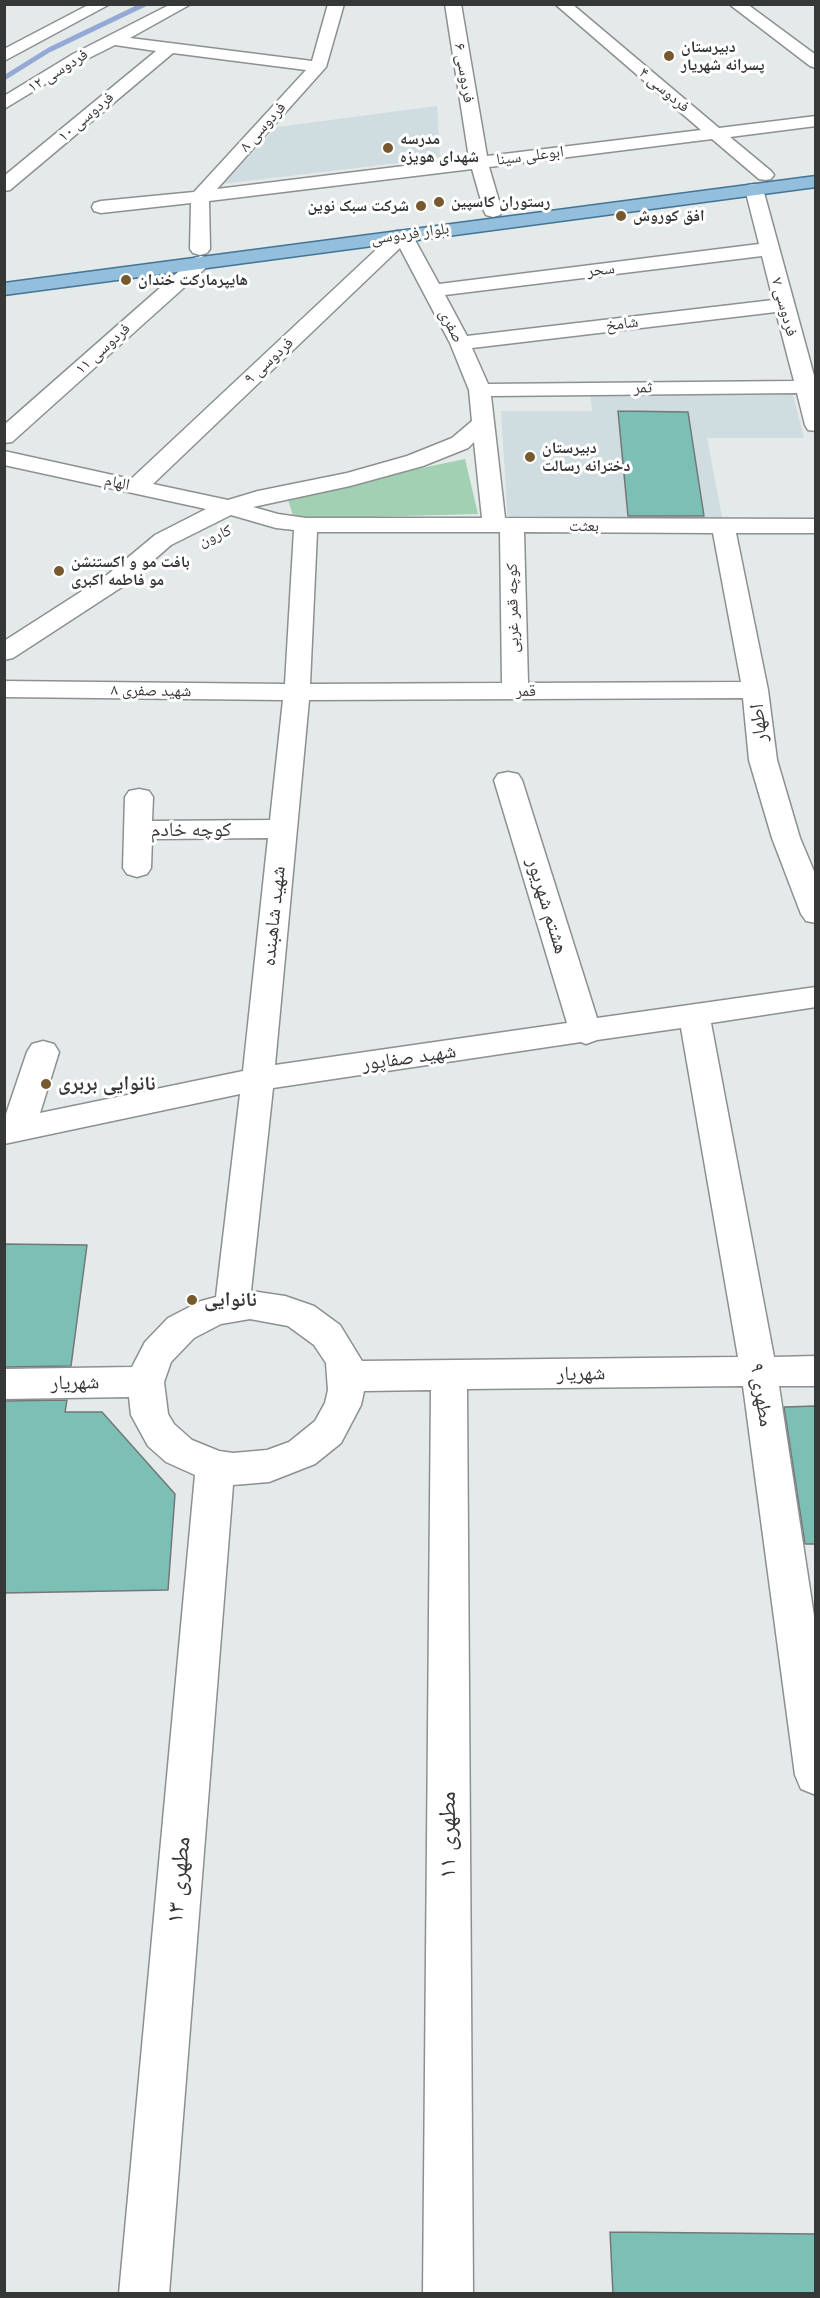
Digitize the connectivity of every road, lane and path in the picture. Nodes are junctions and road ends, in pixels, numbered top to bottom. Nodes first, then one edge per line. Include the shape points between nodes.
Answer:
1 (103, 4) edge
2 (184, 4) edge
3 (336, 4) edge
4 (453, 4) edge
5 (562, 4) edge
6 (736, 4) edge
7 (4, 35) edge
8 (38, 37) junction
9 (112, 40) junction
10 (168, 49) junction
11 (4, 56) edge
12 (816, 63) edge
13 (318, 67) junction
14 (4, 104) edge
15 (816, 121) edge
16 (716, 133) junction
17 (479, 163) junction
18 (816, 168) edge
19 (816, 181) edge
20 (759, 182) junction
21 (4, 186) edge
22 (200, 197) junction
23 (101, 207) dead end
24 (493, 211) junction
25 (403, 235) junction
26 (769, 249) junction
27 (201, 255) junction
28 (4, 274) edge
29 (4, 289) edge
30 (433, 291) junction
31 (784, 305) junction
32 (460, 343) junction
33 (806, 387) junction
34 (480, 390) junction
35 (483, 423) junction
36 (816, 425) edge
37 (4, 437) edge
38 (448, 448) junction
39 (4, 458) edge
40 (486, 458) junction
41 (136, 487) junction
42 (229, 507) junction
43 (276, 520) junction
44 (306, 525) junction
45 (503, 526) junction
46 (723, 526) junction
47 (816, 526) edge
48 (116, 580) junction
49 (4, 653) edge
50 (4, 689) edge
51 (755, 690) junction
52 (515, 691) junction
53 (297, 692) junction
54 (508, 780) dead end
55 (139, 797) dead end
56 (283, 829) junction
57 (138, 830) junction
58 (137, 868) dead end
59 (816, 914) edge
60 (816, 997) edge
61 (694, 1016) junction
62 (586, 1033) junction
63 (43, 1052) dead end
64 (258, 1079) junction
65 (12, 1131) edge
66 (232, 1307) junction
67 (816, 1371) edge
68 (759, 1372) junction
69 (346, 1376) junction
70 (449, 1376) junction
71 (146, 1382) junction
72 (4, 1384) edge
73 (215, 1467) junction
74 (816, 1775) edge
75 (144, 2294) edge
76 (448, 2294) edge

1 - 8 street
2 - 9 street, فردوسی ۱۲
3 - 13 street, فردوسی ۸
4 - 17 street, فردوسی ۶
5 - 16 street, فردوسی ۴
6 - 12 street
7 - 8 street
8 - 11 street
9 - 10 street
9 - 14 street, فردوسی ۱۲
10 - 13 street
10 - 21 street, فردوسی ۱۰
13 - 22 street, فردوسی ۸
15 - 16 street, ابوعلی سینا
16 - 17 street, ابوعلی سینا
16 - 20 street, فردوسی ۴
17 - 22 street, ابوعلی سینا
17 - 24 street, فردوسی ۶
18 - 20 main road, بلوار فردوسی
19 - 20 main road, بلوار فردوسی
20 - 24 main road, بلوار فردوسی
20 - 25 main road, بلوار فردوسی
20 - 26 street, فردوسی ۷
22 - 23 street, ابوعلی سینا
22 - 27 street
24 - 27 main road, بلوار فردوسی
25 - 27 main road, بلوار فردوسی
25 - 30 street, صفری
25 - 41 street, فردوسی ۹
26 - 30 street, سحر
26 - 31 street, فردوسی ۷
27 - 28 main road, بلوار فردوسی
27 - 29 main road, بلوار فردوسی
27 - 37 street, فردوسی ۱۱
30 - 32 street, صفری
31 - 32 street, شامخ
31 - 33 street, فردوسی ۷
32 - 34 street, صفری
33 - 34 street, ثمر via 590,382
33 - 36 street, فردوسی ۷
34 - 35 street, صفری
35 - 38 street, کارون
35 - 40 street, صفری
38 - 40 street
38 - 42 street, کارون via 415,462
39 - 41 street, الهام
40 - 45 street, کوچه قمر غربی
41 - 42 street, الهام
42 - 43 street, الهام
42 - 48 street, کارون via 163,540
43 - 44 street, بعثت
43 - 48 street, کارون via 213,535 168,560
44 - 45 street, بعثت
44 - 53 street, شهید شاهبنده
45 - 46 street, بعثت
45 - 52 street, کوچه قمر غربی
46 - 47 street, بعثت
46 - 51 street, اطهار
48 - 49 street
50 - 53 street, شهید صفری ۸
51 - 52 street, قمر
51 - 59 street, اطهار via 763,760 786,838
52 - 53 street, قمر
53 - 56 street, شهید شاهبنده
54 - 62 street, هشتم شهریور
55 - 57 street
56 - 57 street, کوچه خادم
56 - 64 street, شهید شاهبنده
57 - 58 street, کوچه خادم
60 - 61 street, شهید صفاپور
61 - 62 street, شهید صفاپور
61 - 68 street, مطهری ۹
62 - 64 street, شهید صفاپور
63 - 65 street
64 - 65 street, شهید صفاپور
64 - 66 street, شهید شاهبنده
66 - 69 street via 267,1307 301,1316 337,1347
66 - 71 street via 214,1311 181,1328 158,1352
67 - 68 street, شهریار
68 - 70 street, شهریار
68 - 74 street, مطهری ۹
69 - 70 street, شهریار
69 - 73 street via 344,1405 337,1419 328,1432 302,1453 269,1466
70 - 76 street, مطهری ۱۱
71 - 72 street, شهریار
71 - 73 street via 147,1404 161,1435 178,1451
73 - 75 street, مطهری ۱۳

